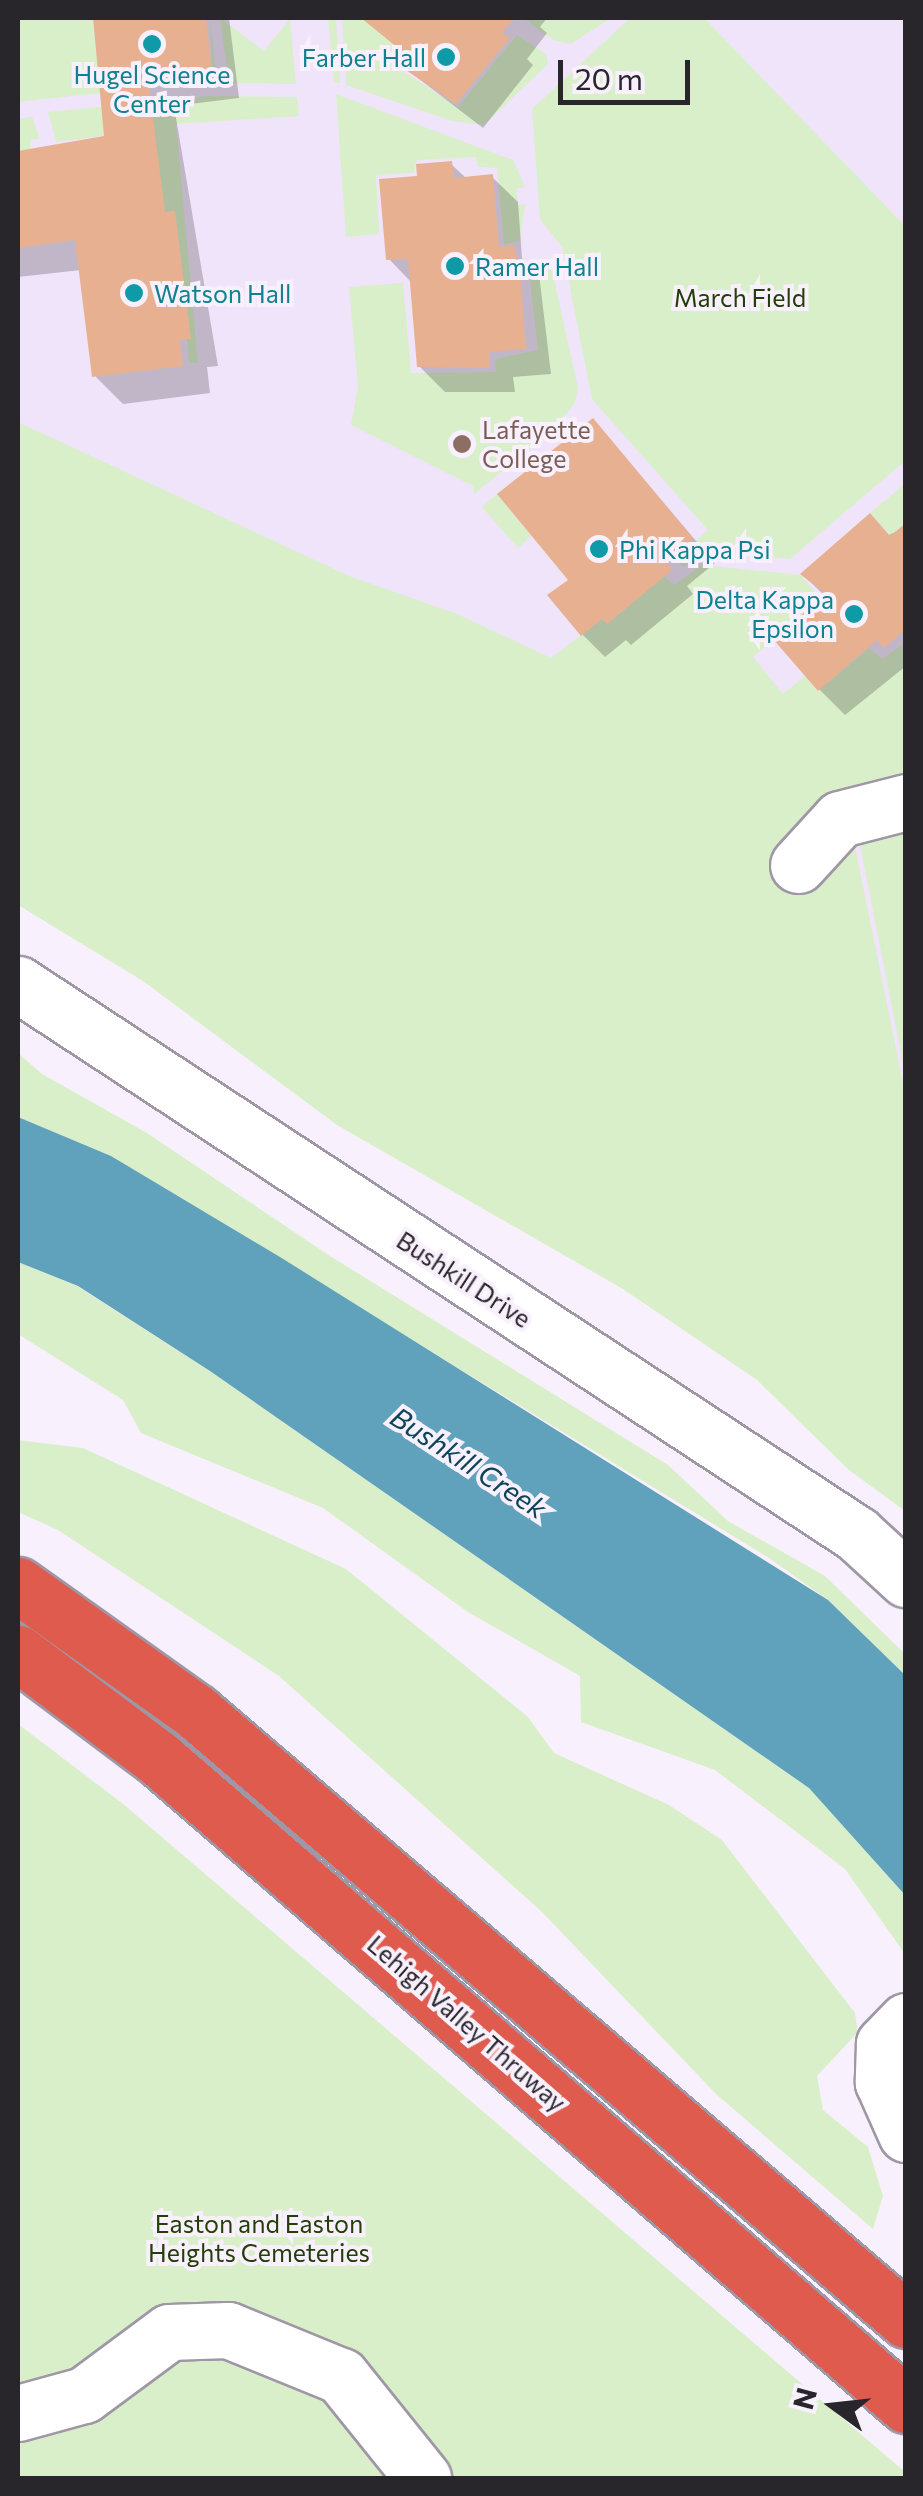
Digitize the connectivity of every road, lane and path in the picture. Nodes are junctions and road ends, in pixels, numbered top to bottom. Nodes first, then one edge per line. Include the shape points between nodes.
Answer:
1 (906, 802) edge
2 (798, 865) dead end
3 (18, 984) edge
4 (906, 1579) edge
5 (18, 1585) edge
6 (18, 1654) edge
7 (906, 2021) edge
8 (906, 2134) edge
9 (906, 2320) edge
10 (906, 2405) edge
11 (19, 2411) edge
12 (423, 2478) edge

1 - 2 street via 840,819
3 - 4 street, Bushkill Drive via 857,1534
5 - 9 highway via 196,1712
6 - 10 highway, Lehigh Valley Thruway via 159,1759
7 - 8 street via 884,2044 883,2082
11 - 12 street via 84,2395 169,2332 228,2330 297,2352 341,2376

